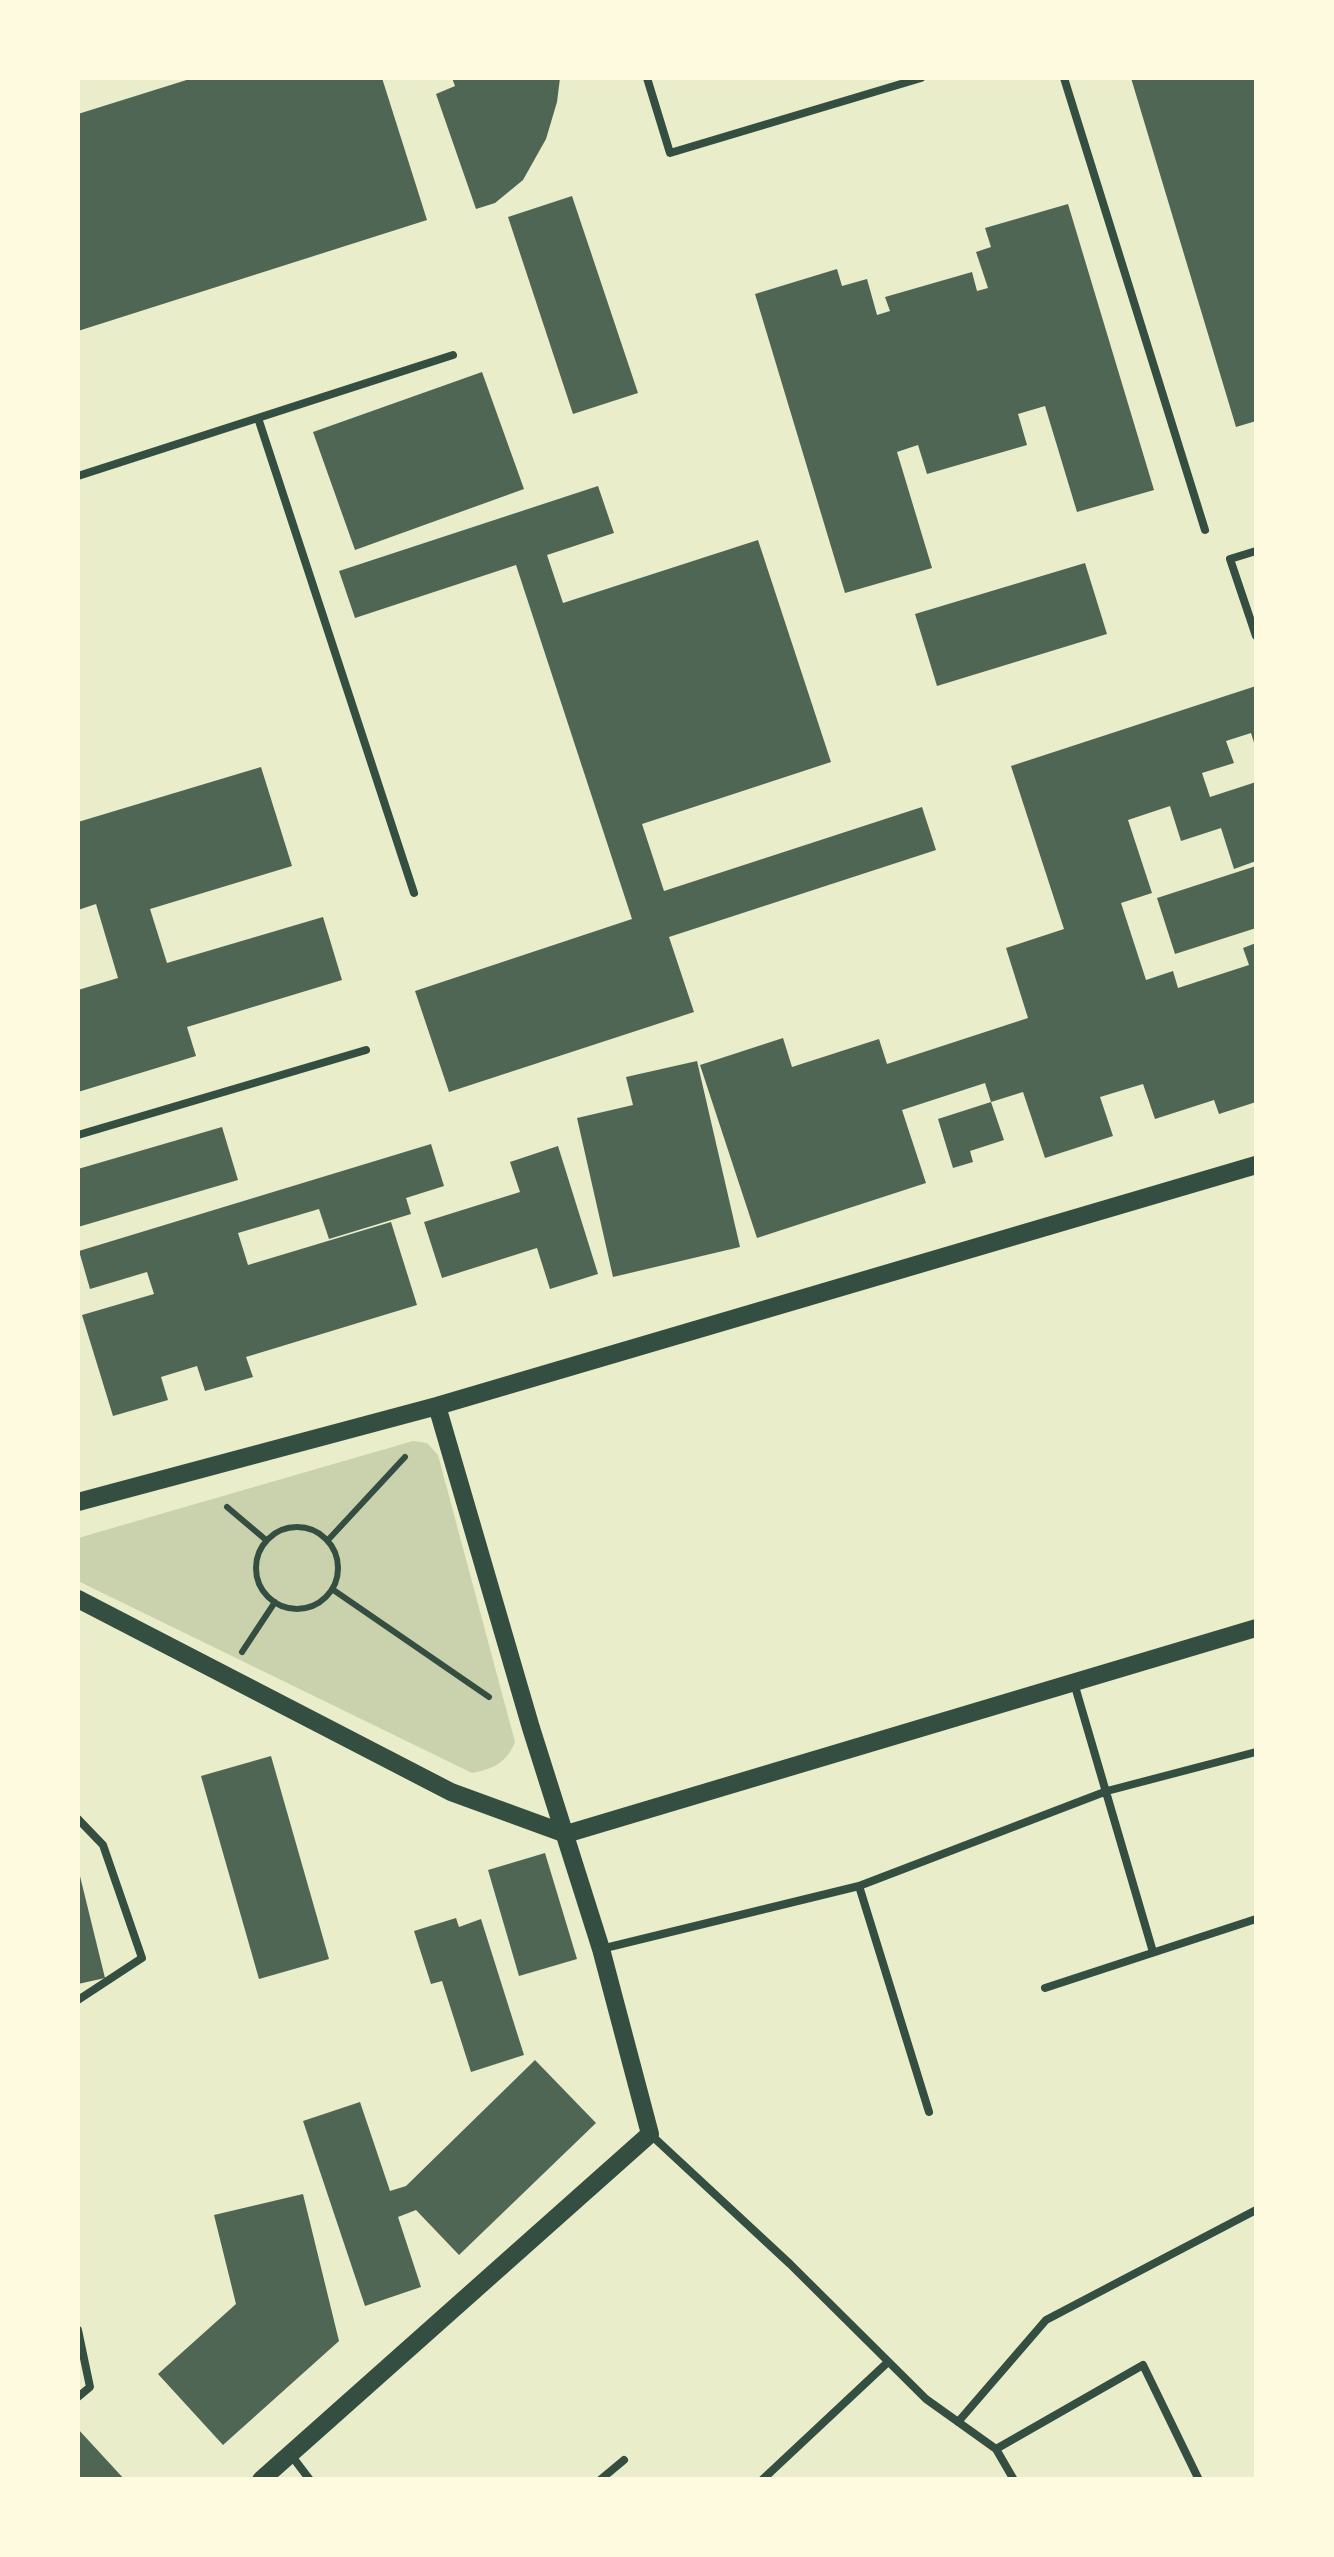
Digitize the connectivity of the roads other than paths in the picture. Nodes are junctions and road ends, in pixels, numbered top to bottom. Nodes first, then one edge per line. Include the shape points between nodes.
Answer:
1 (648, 78) edge
2 (922, 78) edge
3 (1064, 78) edge
4 (454, 356) dead end
5 (258, 418) junction
6 (78, 476) edge
7 (1205, 530) dead end
8 (1256, 551) edge
9 (1256, 636) edge
10 (414, 893) dead end
11 (366, 1050) dead end
12 (78, 1135) edge
13 (1256, 1165) edge
14 (437, 1406) junction
15 (78, 1502) edge
16 (78, 1599) edge
17 (1256, 1628) edge
18 (1073, 1680) junction
19 (1256, 1752) edge
20 (1106, 1791) junction
21 (78, 1819) edge
22 (566, 1834) junction
23 (859, 1886) junction
24 (1256, 1919) edge
25 (601, 1949) junction
26 (1154, 1952) junction
27 (1045, 1988) dead end
28 (78, 2000) edge
29 (929, 2112) dead end
30 (650, 2134) junction
31 (1256, 2210) edge
32 (78, 2330) edge
33 (888, 2362) junction
34 (78, 2397) edge
35 (958, 2422) junction
36 (996, 2450) junction
37 (290, 2454) junction
38 (624, 2460) dead end
39 (262, 2480) edge
40 (310, 2480) edge
41 (600, 2480) edge
42 (762, 2480) edge
43 (1014, 2480) edge
44 (1199, 2480) edge

1 - 2 lane via 670,153
3 - 7 lane
4 - 5 lane
5 - 6 lane
5 - 10 lane
8 - 9 lane via 1230,558
11 - 12 lane
13 - 14 street
14 - 15 street
14 - 22 street
16 - 22 street via 452,1792
17 - 18 street
18 - 20 lane
18 - 22 street
19 - 20 lane
20 - 23 lane
20 - 26 lane
21 - 28 lane via 103,1845 142,1958
22 - 25 street
23 - 25 lane
23 - 29 lane
24 - 26 lane
25 - 30 street
26 - 27 lane
30 - 33 lane
30 - 37 street
31 - 35 lane via 1046,2320
32 - 34 lane via 90,2386
33 - 35 lane
33 - 42 lane
35 - 36 lane
36 - 43 lane
36 - 44 lane via 1143,2365
37 - 39 street
37 - 40 lane
38 - 41 lane

